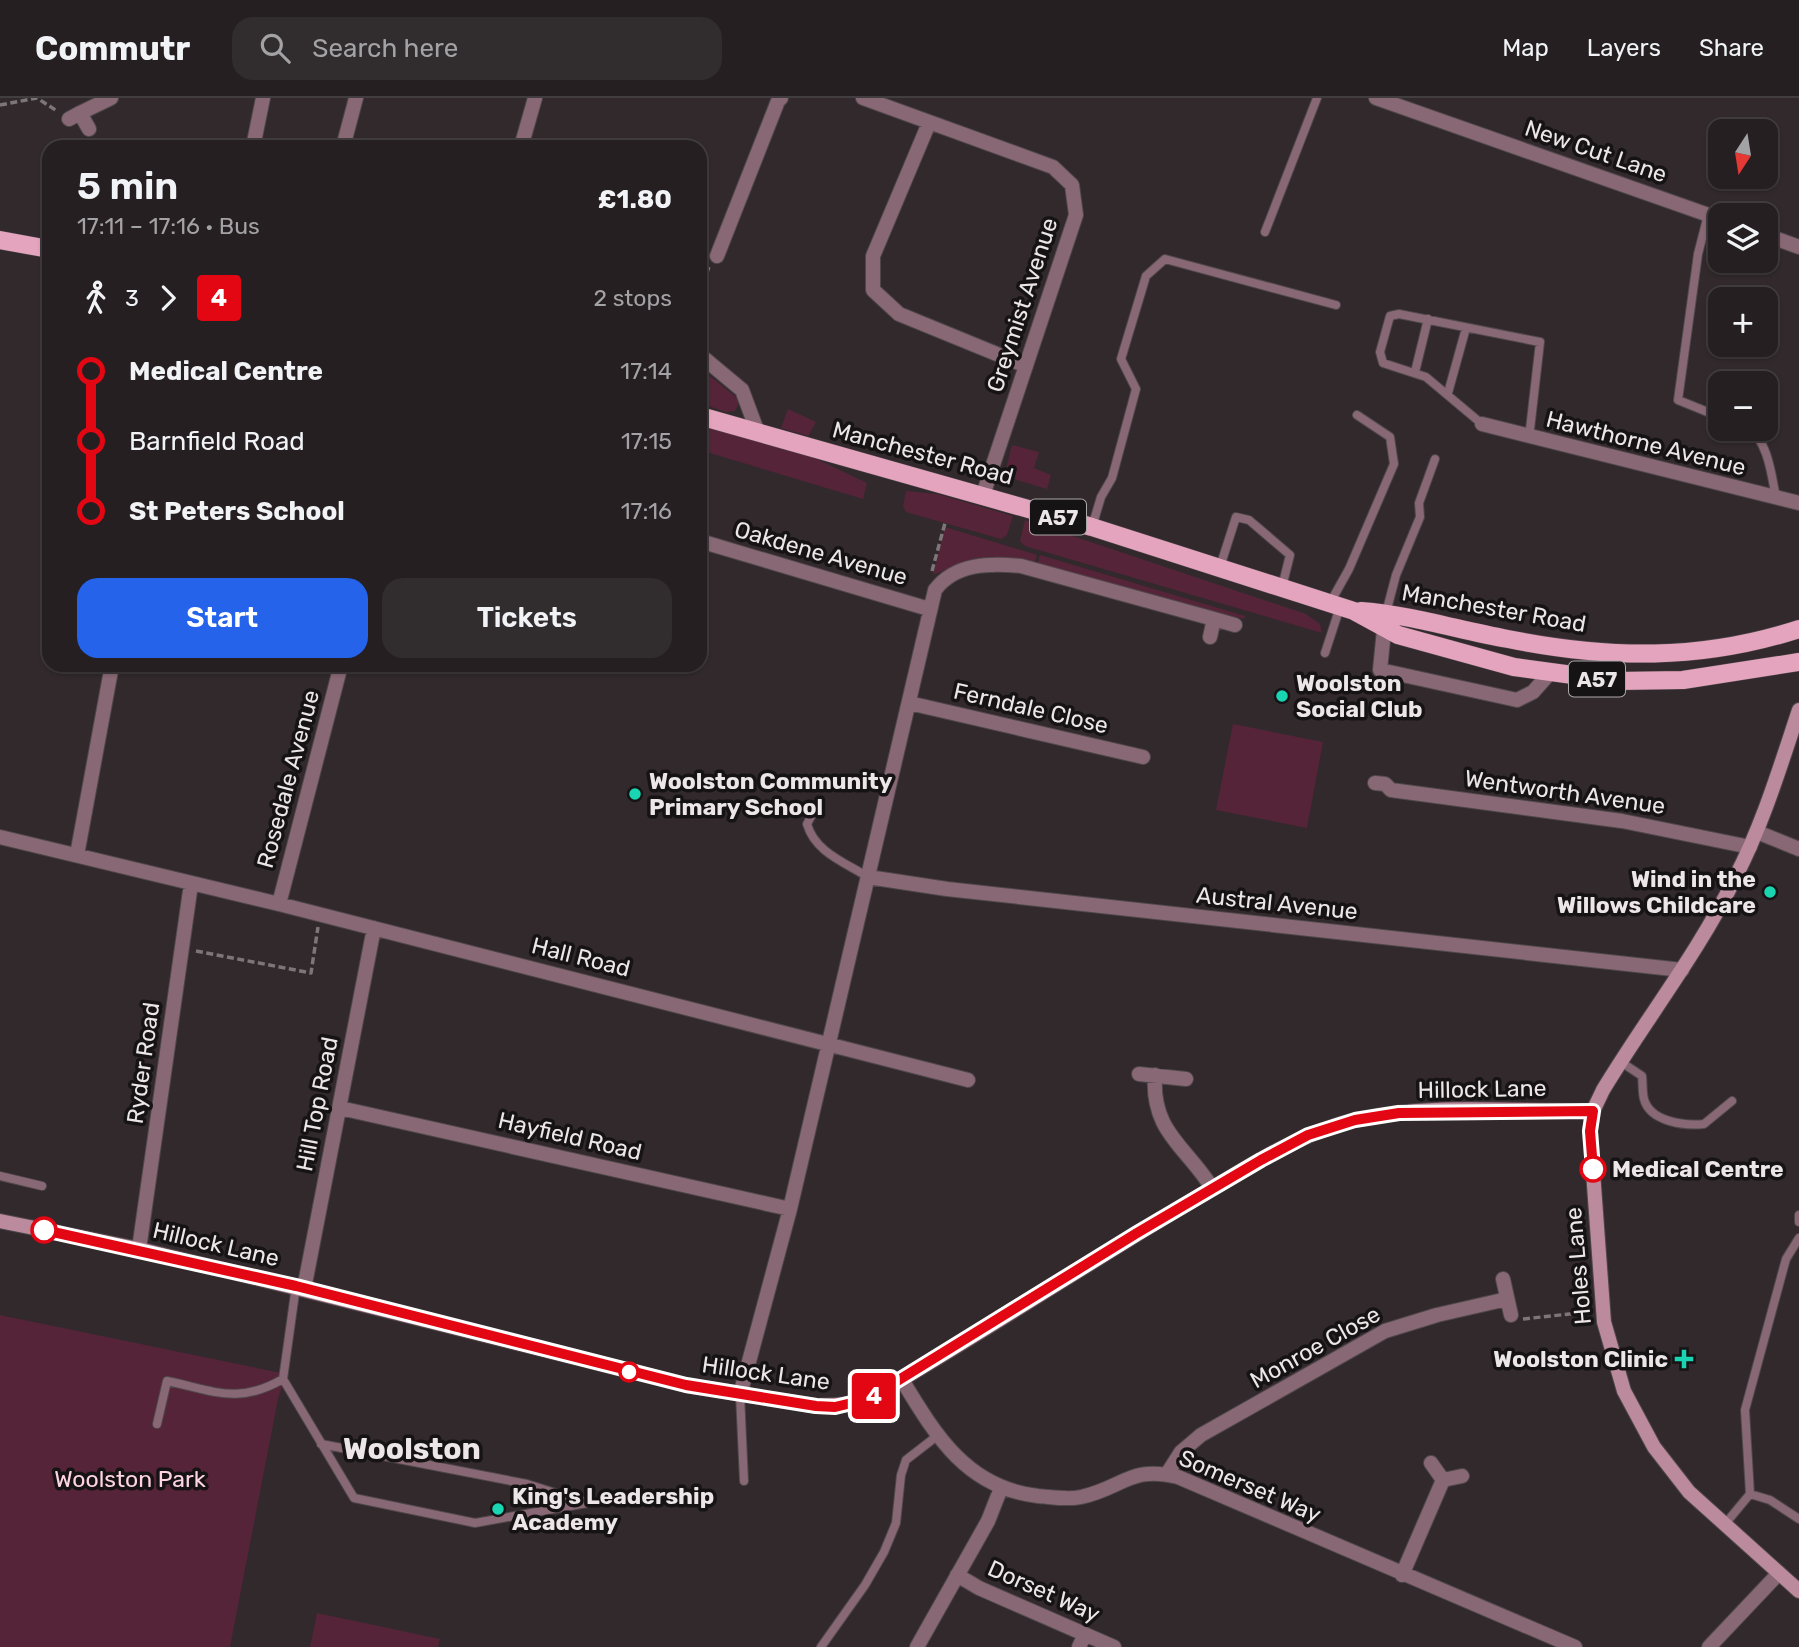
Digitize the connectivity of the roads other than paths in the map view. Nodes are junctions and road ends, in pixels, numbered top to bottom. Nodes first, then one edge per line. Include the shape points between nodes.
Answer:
1 (111, 98) edge
2 (264, 98) edge
3 (356, 98) edge
4 (535, 98) edge
5 (782, 98) edge
6 (863, 98) edge
7 (1317, 98) edge
8 (1377, 98) edge
9 (929, 123) junction
10 (89, 129) dead end
11 (255, 140) edge
12 (345, 140) edge
13 (523, 140) edge
14 (1708, 215) edge
15 (1708, 231) edge
16 (1265, 232) dead end
17 (1778, 239) edge
18 (0, 240) edge
19 (1799, 247) edge
20 (42, 248) edge
21 (718, 256) road end
22 (1336, 305) dead end
23 (1428, 319) junction
24 (1466, 328) junction
25 (707, 361) edge
26 (1026, 366) junction
27 (1415, 372) junction
28 (1448, 393) junction
29 (1708, 412) edge
30 (1357, 415) dead end
31 (707, 418) edge
32 (1482, 424) joint
33 (758, 433) junction
34 (1529, 438) junction
35 (1758, 441) edge
36 (1435, 459) dead end
37 (983, 495) junction
38 (1776, 499) junction
39 (1799, 503) edge
40 (1092, 527) junction
41 (707, 543) edge
42 (1220, 567) junction
43 (1282, 587) junction
44 (1341, 607) junction
45 (929, 609) junction
46 (1214, 619) junction
47 (1385, 620) junction
48 (1236, 625) dead end
49 (1799, 629) edge
50 (1210, 636) dead end
51 (1325, 653) dead end
52 (1799, 662) edge
53 (112, 672) edge
54 (339, 672) edge
55 (1549, 674) junction
56 (909, 703) junction
57 (1798, 713) edge
58 (1143, 757) dead end
59 (1375, 783) dead end
60 (816, 807) dead end
61 (1757, 832) junction
62 (0, 837) edge
63 (1751, 847) junction
64 (1799, 849) edge
65 (77, 855) junction
66 (868, 877) junction
67 (191, 884) junction
68 (279, 904) junction
69 (374, 928) junction
70 (1682, 970) junction
71 (830, 1044) junction
72 (1621, 1062) junction
73 (1186, 1079) dead end
74 (968, 1080) dead end
75 (1732, 1101) dead end
76 (340, 1108) junction
77 (1593, 1111) junction
78 (0, 1176) edge
79 (43, 1186) dead end
80 (1212, 1188) junction
81 (790, 1209) junction
82 (1799, 1215) edge
83 (0, 1221) edge
84 (1799, 1222) edge
85 (1799, 1238) edge
86 (139, 1249) junction
87 (1503, 1279) dead end
88 (300, 1288) junction
89 (1507, 1299) junction
90 (1511, 1315) road end
91 (283, 1379) junction
92 (902, 1380) junction
93 (740, 1395) junction
94 (158, 1424) dead end
95 (937, 1436) junction
96 (321, 1444) junction
97 (1431, 1463) dead end
98 (1167, 1474) junction
99 (1462, 1476) dead end
100 (1443, 1480) junction
101 (744, 1481) dead end
102 (1001, 1488) junction
103 (1750, 1494) junction
104 (1799, 1519) edge
105 (1725, 1524) junction
106 (1779, 1573) junction
107 (1402, 1575) junction
108 (957, 1576) junction
109 (1799, 1591) edge
110 (1082, 1641) edge
111 (821, 1647) edge
112 (917, 1647) edge
113 (1114, 1647) edge
114 (1574, 1647) edge
115 (1709, 1647) edge

1 - 10 street via 75,116
2 - 11 street
3 - 12 street
4 - 13 street
5 - 21 street
6 - 9 street, Greymist Avenue
7 - 16 lane
8 - 14 street, New Cut Lane
9 - 26 street, Greymist Avenue via 1053,167 1072,185 1076,215
9 - 26 street via 873,256 873,290 899,314
15 - 29 lane via 1698,254 1678,400
17 - 19 street
18 - 20 main road
22 - 40 lane via 1165,259 1146,276 1121,359 1136,389 1112,478
23 - 24 lane
23 - 27 lane
23 - 27 lane via 1390,316 1380,352 1383,363
24 - 28 lane
24 - 34 lane via 1540,342
25 - 33 street via 742,390
26 - 37 street, Greymist Avenue
27 - 28 lane
28 - 32 lane
30 - 44 lane via 1390,437 1394,464 1349,569
31 - 33 main road, Manchester Road / A57
32 - 34 street, Hawthorne Avenue
33 - 37 main road, Manchester Road / A57
34 - 38 street, Hawthorne Avenue
35 - 38 lane
36 - 47 lane
37 - 40 main road, Manchester Road / A57
38 - 39 street, Hawthorne Avenue
40 - 42 main road, Manchester Road / A57
41 - 45 street, Oakdene Avenue
42 - 43 main road, Manchester Road / A57
42 - 43 lane via 1236,517 1249,520 1290,555
43 - 44 main road, Manchester Road / A57
44 - 47 main road, Manchester Road / A57
44 - 51 lane
45 - 46 street via 935,590 951,574 976,566 1006,565
45 - 56 street
46 - 48 street
46 - 50 street
47 - 49 main road, Manchester Road / A57 via 1552,647 1651,655 1692,654
47 - 55 main road, Manchester Road / A57 via 1398,635 1472,658
47 - 55 street, Manchester Road via 1380,670 1517,700 1533,692
52 - 55 main road, Manchester Road / A57 via 1684,680 1617,681
53 - 65 street
54 - 68 street, Rosedale Avenue
56 - 58 street, Ferndale Close
56 - 66 street
57 - 61 street, Holes Lane
59 - 63 street, Wentworth Avenue via 1391,790 1622,821
60 - 66 lane via 807,824 811,838
61 - 63 street, Holes Lane
61 - 64 street
62 - 65 street, Hall Road
63 - 70 street, Holes Lane
65 - 67 street, Hall Road
66 - 70 street, Austral Avenue via 947,890
66 - 71 street
67 - 68 street, Hall Road
67 - 86 street, Ryder Road
68 - 69 street, Hall Road
69 - 71 street, Hall Road
69 - 76 street, Hill Top Road
70 - 72 street, Holes Lane
71 - 74 street, Hall Road
71 - 81 street
72 - 75 lane via 1642,1076 1644,1101 1653,1112 1673,1123 1704,1124
72 - 77 street, Holes Lane
73 - 80 street via 1147,1074 1161,1121
76 - 81 street, Hayfield Road
76 - 88 street, Hill Top Road
77 - 80 street, Hillock Lane via 1428,1112 1355,1120 1308,1135
77 - 105 street, Holes Lane via 1590,1131 1603,1310 1612,1355 1624,1391 1654,1447 1689,1492
78 - 79 lane
80 - 92 street, Hillock Lane
81 - 93 street
82 - 84 lane
83 - 86 street, Hillock Lane
85 - 103 lane via 1786,1259 1745,1410
86 - 88 street, Hillock Lane
87 - 89 street
88 - 91 lane
88 - 93 street, Hillock Lane via 598,1365
89 - 90 street
89 - 98 street, Monroe Close via 1385,1332 1202,1435 1181,1452
91 - 94 lane via 262,1391 238,1396 167,1381
91 - 96 lane
92 - 93 street, Hillock Lane via 868,1399 835,1407
92 - 95 street, Somerset Way
93 - 101 lane
95 - 102 street, Somerset Way via 977,1476
95 - 111 lane via 906,1460 896,1523 884,1552
96 - 96 lane via 354,1498 475,1523 587,1503 527,1484
97 - 100 street
98 - 102 street, Somerset Way via 1130,1476 1080,1497
98 - 107 street, Somerset Way
99 - 100 street
100 - 107 street
102 - 108 street
103 - 104 lane via 1770,1500
103 - 105 lane
105 - 106 street, Holes Lane
106 - 109 street, Holes Lane
106 - 115 street
107 - 114 street, Somerset Way
108 - 110 street, Dorset Way
108 - 112 street
110 - 113 street, Dorset Way

